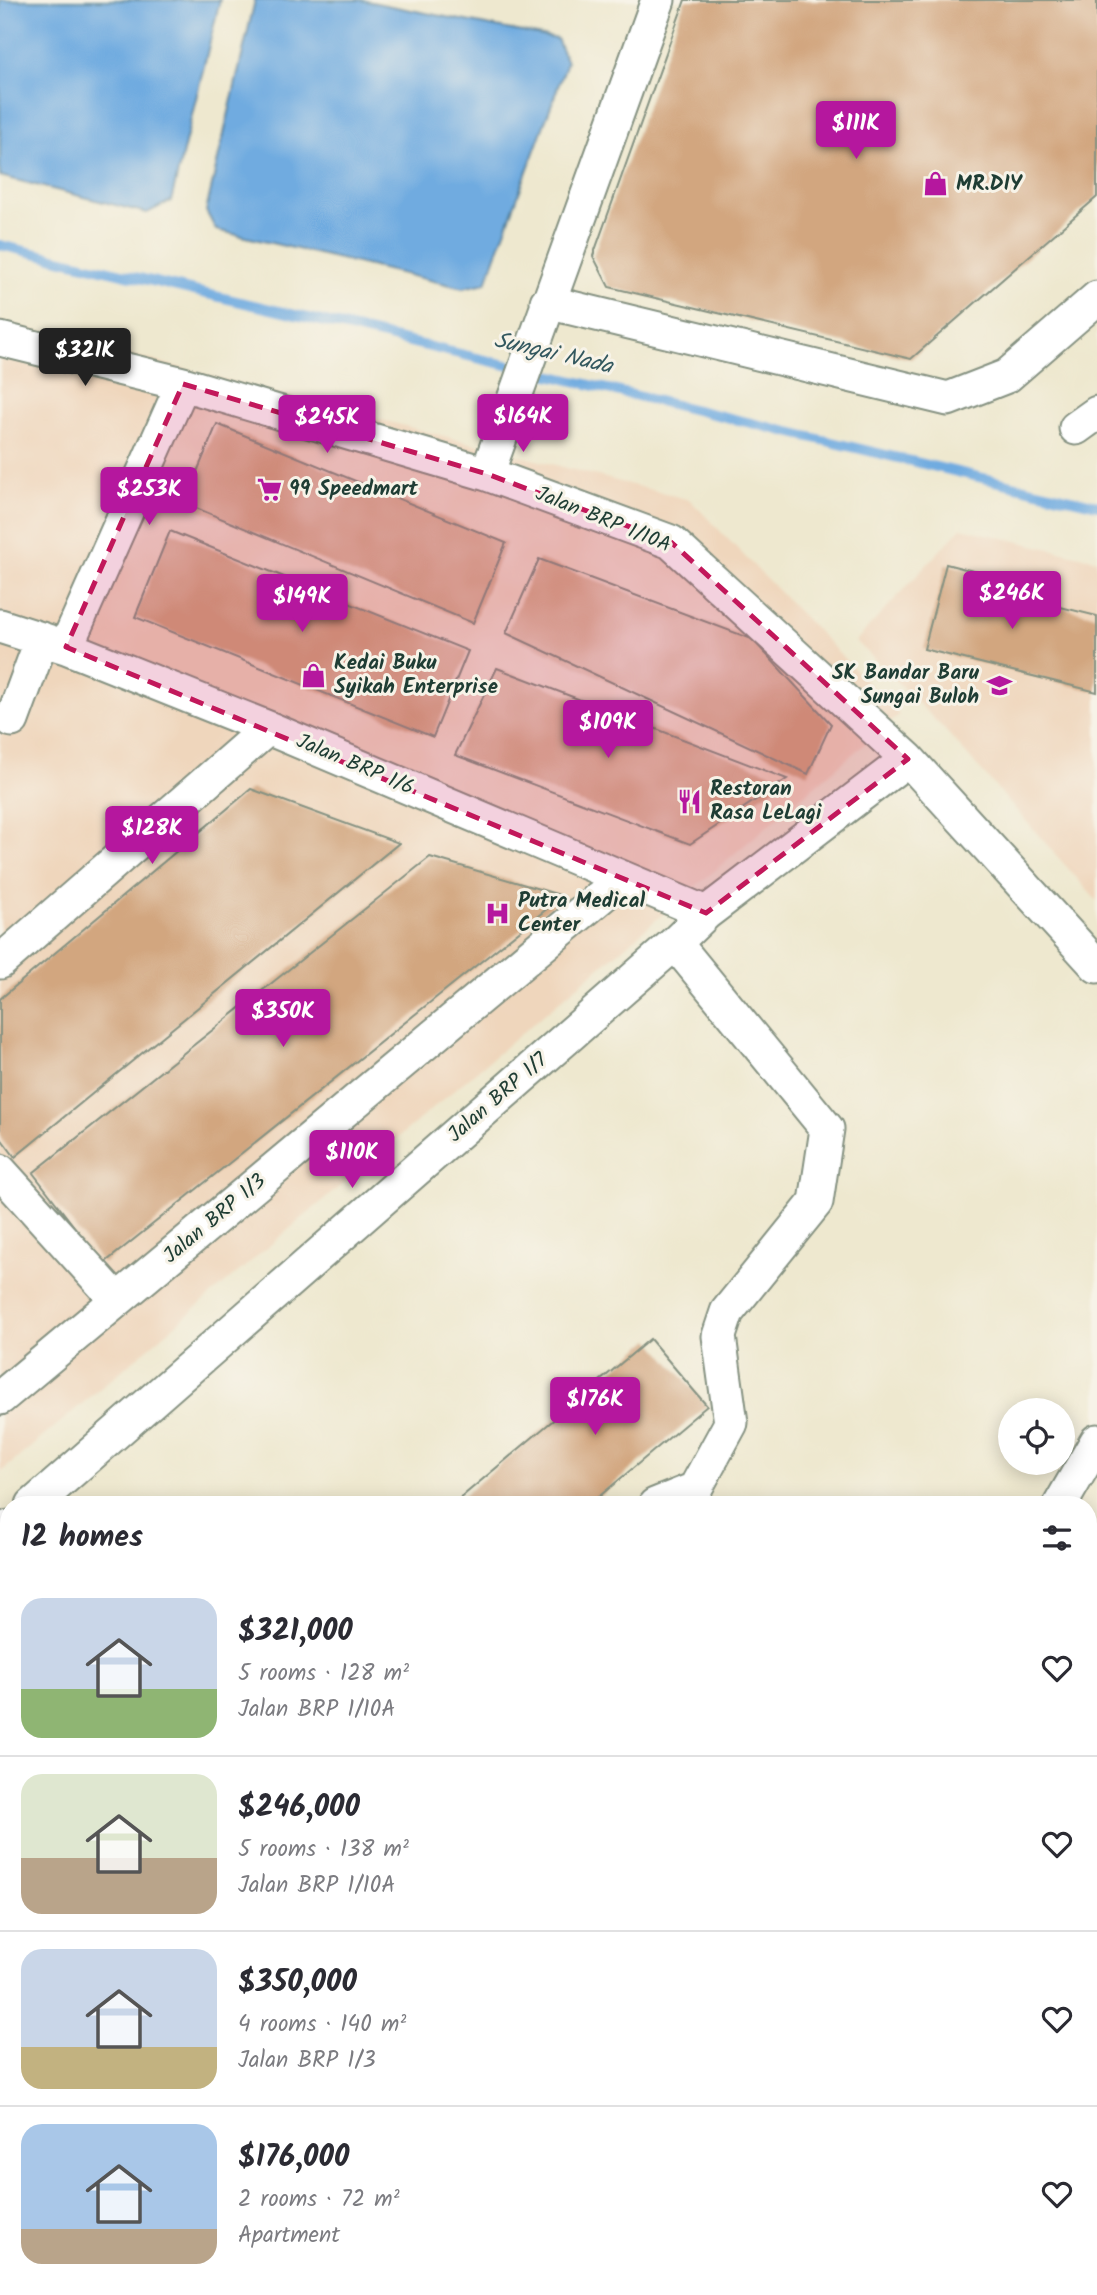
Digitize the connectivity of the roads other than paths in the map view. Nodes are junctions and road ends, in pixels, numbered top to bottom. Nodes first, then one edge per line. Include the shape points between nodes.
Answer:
1 (659, 0) edge
2 (1097, 298) edge
3 (547, 302) junction
4 (0, 340) edge
5 (183, 384) junction
6 (1097, 413) edge
7 (1097, 432) edge
8 (487, 474) junction
9 (0, 626) edge
10 (54, 643) junction
11 (12, 720) dead end
12 (268, 728) junction
13 (908, 759) junction
14 (623, 878) junction
15 (706, 913) junction
16 (675, 943) junction
17 (0, 962) edge
18 (1097, 966) edge
19 (0, 1171) edge
20 (117, 1300) junction
21 (0, 1398) edge
22 (1097, 1441) edge
23 (43, 1496) edge
24 (693, 1496) edge
25 (1065, 1496) edge

1 - 3 street
2 - 3 street via 1007,376 948,399
3 - 8 street
4 - 5 street, Jalan BRP 1/10A
5 - 8 street, Jalan BRP 1/10A
5 - 10 street
6 - 7 street via 1076,428
8 - 13 street, Jalan BRP 1/10A via 671,542
9 - 10 street, Jalan BRP 1/6
10 - 11 street
10 - 12 street, Jalan BRP 1/6
12 - 14 street, Jalan BRP 1/6
12 - 17 street
13 - 15 street, Jalan BRP 1/7
13 - 18 street, Jalan BRP 1/10A
14 - 15 street, Jalan BRP 1/6
14 - 20 street, Jalan BRP 1/3
15 - 16 street, Jalan BRP 1/7
16 - 23 street, Jalan BRP 1/7
16 - 24 street via 827,1129 816,1202 727,1312 719,1336 731,1423
19 - 20 street
20 - 21 street, Jalan BRP 1/3
22 - 25 street

